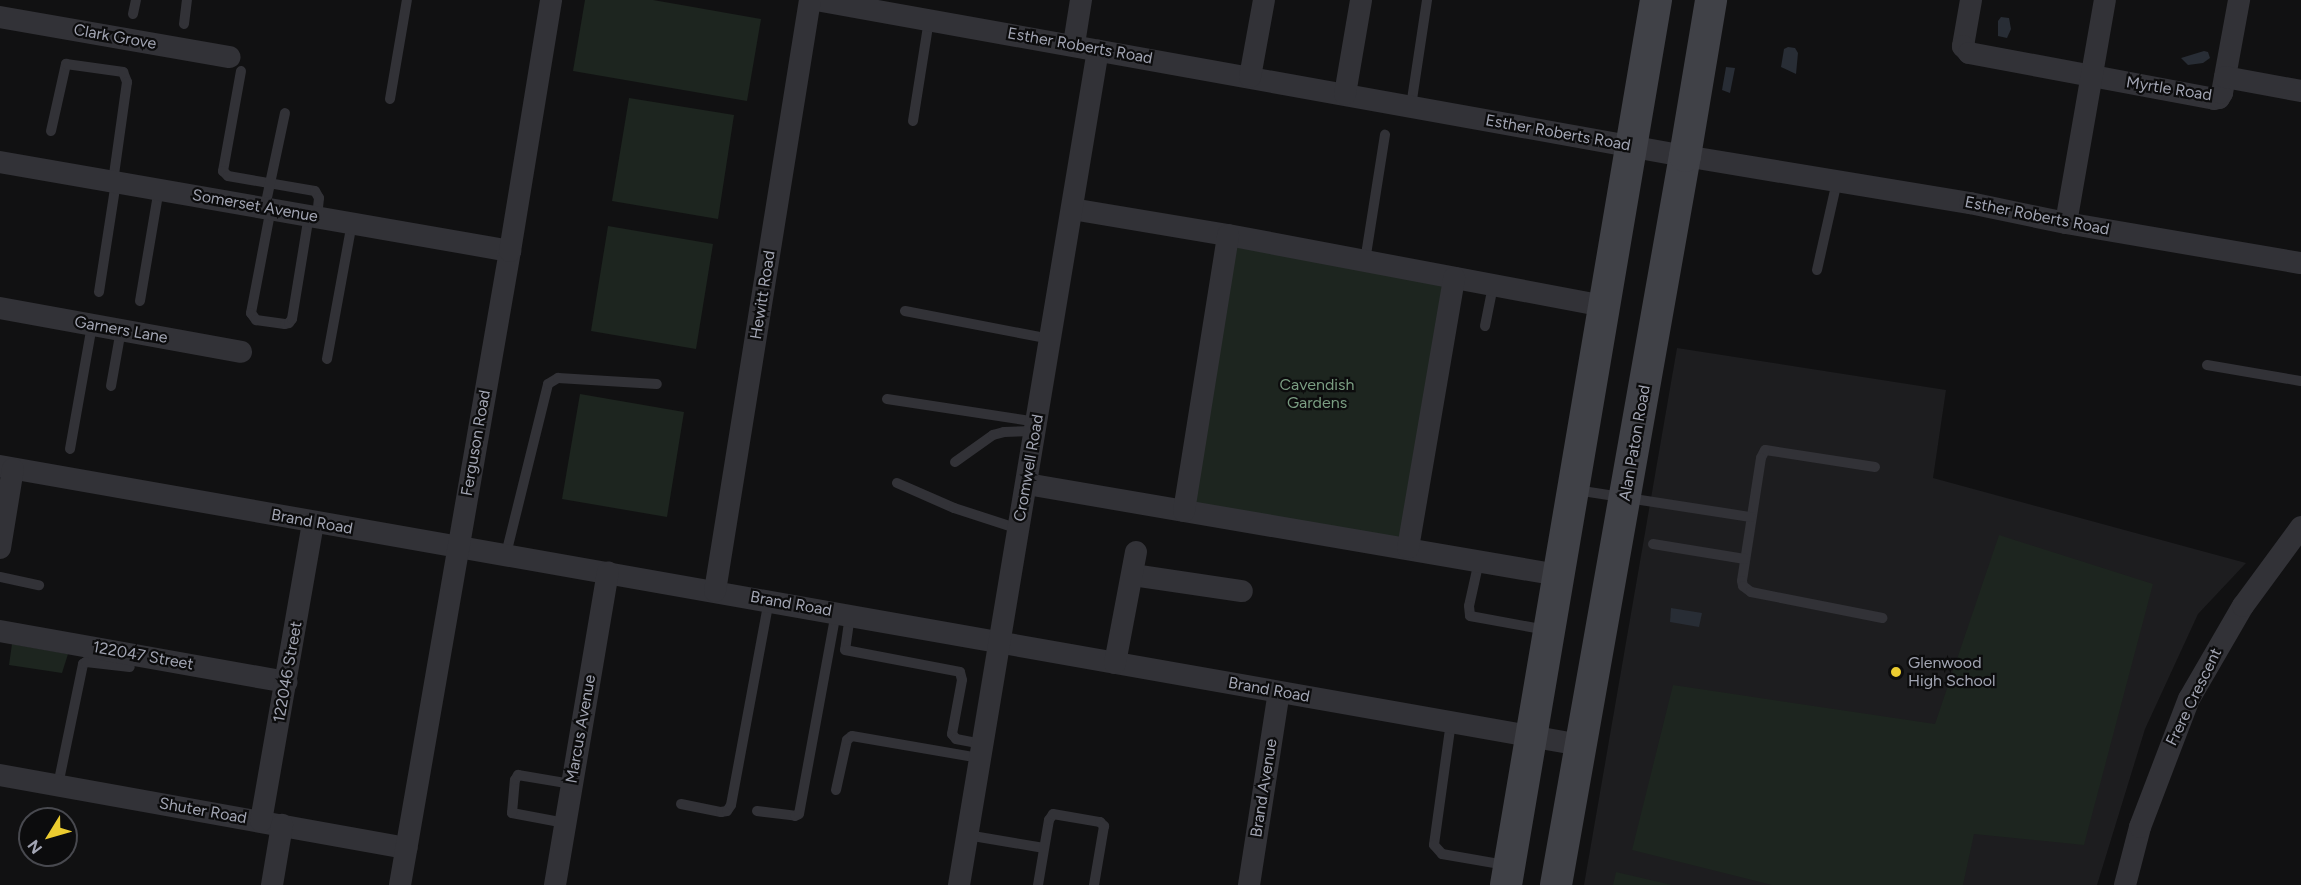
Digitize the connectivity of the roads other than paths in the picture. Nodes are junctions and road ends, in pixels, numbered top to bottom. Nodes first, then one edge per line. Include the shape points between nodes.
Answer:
1 (136, 0) edge
2 (187, 0) edge
3 (407, 0) edge
4 (551, 0) edge
5 (810, 0) edge
6 (816, 0) edge
7 (1081, 0) edge
8 (1264, 0) edge
9 (1361, 0) edge
10 (1427, 0) edge
11 (1656, 0) edge
12 (1711, 0) edge
13 (1971, 0) edge
14 (2105, 0) edge
15 (2239, 0) edge
16 (916, 12) edge
17 (133, 14) dead end
18 (0, 17) edge
19 (184, 24) dead end
20 (1074, 44) junction
21 (1098, 50) junction
22 (236, 64) joint
23 (2092, 75) junction
24 (1250, 77) junction
25 (2225, 77) junction
26 (2301, 91) edge
27 (1345, 94) junction
28 (390, 99) dead end
29 (1411, 106) junction
30 (285, 113) dead end
31 (913, 121) dead end
32 (51, 131) dead end
33 (1385, 135) dead end
34 (1631, 147) junction
35 (1685, 156) junction
36 (0, 162) edge
37 (1837, 181) junction
38 (115, 182) junction
39 (270, 183) junction
40 (159, 189) junction
41 (268, 208) junction
42 (1072, 209) junction
43 (313, 216) junction
44 (352, 223) junction
45 (2066, 223) junction
46 (1228, 235) junction
47 (510, 251) junction
48 (1365, 261) junction
49 (2301, 263) edge
50 (1818, 270) dead end
51 (1454, 278) junction
52 (1493, 286) junction
53 (99, 292) dead end
54 (140, 301) dead end
55 (1605, 306) junction
56 (0, 308) edge
57 (905, 311) dead end
58 (92, 325) junction
59 (1485, 326) dead end
60 (121, 330) junction
61 (1051, 339) junction
62 (241, 352) dead end
63 (327, 359) dead end
64 (2206, 364) dead end
65 (2301, 381) edge
66 (657, 384) dead end
67 (111, 386) dead end
68 (887, 399) dead end
69 (1036, 427) junction
70 (69, 448) dead end
71 (955, 462) dead end
72 (1875, 467) dead end
73 (4, 470) edge
74 (897, 483) dead end
75 (1027, 484) junction
76 (1573, 490) junction
77 (1625, 498) junction
78 (1184, 511) junction
79 (1751, 517) junction
80 (313, 523) junction
81 (2301, 527) edge
82 (1019, 529) junction
83 (1653, 543) dead end
84 (458, 546) junction
85 (0, 548) edge
86 (1408, 548) junction
87 (1136, 552) dead end
88 (506, 554) junction
89 (1745, 559) junction
90 (1479, 561) junction
91 (608, 572) junction
92 (1133, 574) junction
93 (1558, 575) junction
94 (0, 577) edge
95 (39, 585) dead end
96 (716, 591) junction
97 (1242, 591) dead end
98 (769, 600) junction
99 (843, 614) junction
100 (1882, 618) dead end
101 (0, 630) edge
102 (1549, 631) junction
103 (999, 642) junction
104 (1115, 663) junction
105 (130, 667) dead end
106 (286, 682) junction
107 (1279, 692) junction
108 (1451, 722) junction
109 (1532, 736) junction
110 (1581, 745) junction
111 (981, 751) junction
112 (0, 775) edge
113 (572, 784) junction
114 (58, 785) junction
115 (836, 790) dead end
116 (681, 804) dead end
117 (757, 811) dead end
118 (272, 823) junction
119 (565, 823) junction
120 (967, 835) junction
121 (406, 848) junction
122 (1044, 848) junction
123 (1508, 875) edge
124 (272, 885) edge
125 (400, 885) edge
126 (555, 885) edge
127 (959, 885) edge
128 (1038, 885) edge
129 (1094, 885) edge
130 (1249, 885) edge
131 (1556, 885) edge
132 (2125, 885) edge

1 - 17 lane
2 - 19 lane
3 - 28 lane
4 - 47 street, Ferguson Road
5 - 96 street, Hewitt Road
6 - 16 street, Esther Roberts Road
7 - 20 street
8 - 24 street
9 - 27 street
10 - 29 lane
11 - 34 street
12 - 35 street, Alan Paton Road
13 - 23 street, Myrtle Road via 1965,51
14 - 23 street
15 - 25 street, Myrtle Road
16 - 20 street, Esther Roberts Road
16 - 31 lane
18 - 22 street, Clark Grove
20 - 21 street, Esther Roberts Road
21 - 24 street, Esther Roberts Road
21 - 42 street, Cromwell Road
22 - 39 lane via 223,171 228,176
23 - 25 street, Myrtle Road via 2214,99 2221,96
23 - 45 street
24 - 27 street, Esther Roberts Road
25 - 26 street
27 - 29 street, Esther Roberts Road
29 - 34 street, Esther Roberts Road
30 - 39 lane
32 - 38 lane via 66,64 123,72 127,82
33 - 48 lane
34 - 35 street, Esther Roberts Road
34 - 55 street
35 - 37 street, Esther Roberts Road
35 - 77 street, Alan Paton Road
36 - 38 street, Somerset Avenue
37 - 45 street, Esther Roberts Road
37 - 50 lane
38 - 40 street, Somerset Avenue
38 - 53 lane
39 - 41 lane
39 - 43 lane via 315,191 319,198
40 - 41 street, Somerset Avenue
40 - 54 lane
41 - 43 street, Somerset Avenue
41 - 43 lane via 251,313 256,320 285,324 292,319
42 - 46 street
42 - 61 street, Cromwell Road
43 - 44 street, Somerset Avenue
44 - 47 street, Somerset Avenue
44 - 63 lane
45 - 49 street, Esther Roberts Road
46 - 48 street
46 - 78 street
47 - 84 street, Ferguson Road
48 - 51 street
51 - 52 street
51 - 86 street
52 - 55 street
52 - 59 lane
55 - 76 street
56 - 58 street, Garners Lane
57 - 61 lane
58 - 60 street, Garners Lane
58 - 70 lane
60 - 62 street, Garners Lane
60 - 67 lane
61 - 69 street, Cromwell Road
64 - 65 lane
66 - 88 lane via 558,378 548,384
68 - 69 lane
69 - 71 lane via 993,435
69 - 75 street, Cromwell Road
72 - 79 lane via 1766,450 1761,458
73 - 80 street, Brand Road
73 - 85 street
74 - 82 lane via 954,508
75 - 78 street
75 - 82 street, Cromwell Road
76 - 77 lane
76 - 93 street
77 - 79 lane
77 - 110 street, Alan Paton Road
78 - 86 street
79 - 89 lane
80 - 84 street, Brand Road
80 - 106 street, 122046 Street
81 - 132 street, Frere Crescent via 2243,606 2189,699 2140,826
82 - 103 street, Cromwell Road
83 - 89 lane
84 - 88 street, Brand Road
84 - 121 street, Ferguson Road
86 - 90 street
87 - 92 street
88 - 91 street, Brand Road
89 - 100 lane via 1743,586 1750,592
90 - 93 street
90 - 102 lane via 1470,616
91 - 96 street, Brand Road
91 - 113 street, Marcus Avenue
92 - 97 street
92 - 104 street
93 - 102 street
94 - 95 lane
96 - 98 street, Brand Road
98 - 99 street, Brand Road
98 - 116 lane via 731,805 721,812
99 - 103 street, Brand Road
99 - 111 lane via 845,650 960,672 962,680 952,734
99 - 117 lane via 799,814
101 - 106 street, 122047 Street
102 - 109 street
103 - 104 street, Brand Road
103 - 111 street, Cromwell Road
104 - 107 street, Brand Road
105 - 114 lane via 83,664
106 - 118 street, 122046 Street
107 - 108 street, Brand Road
107 - 130 street, Brand Avenue
108 - 109 street, Brand Road
108 - 123 lane via 1434,845 1442,854
109 - 110 street, Brand Road
109 - 123 street
110 - 131 street, Alan Paton Road
111 - 115 lane via 852,736
111 - 120 street, Cromwell Road
112 - 114 street, Shuter Road
113 - 119 street, Marcus Avenue
113 - 119 lane via 518,775 515,780 512,813
114 - 118 street, Shuter Road
118 - 121 street, Shuter Road
118 - 124 street, 122046 Street
119 - 126 street, Marcus Avenue
120 - 122 lane
120 - 127 street, Cromwell Road
121 - 125 street, Ferguson Road
122 - 128 lane
122 - 129 lane via 1053,814 1100,822 1104,830

